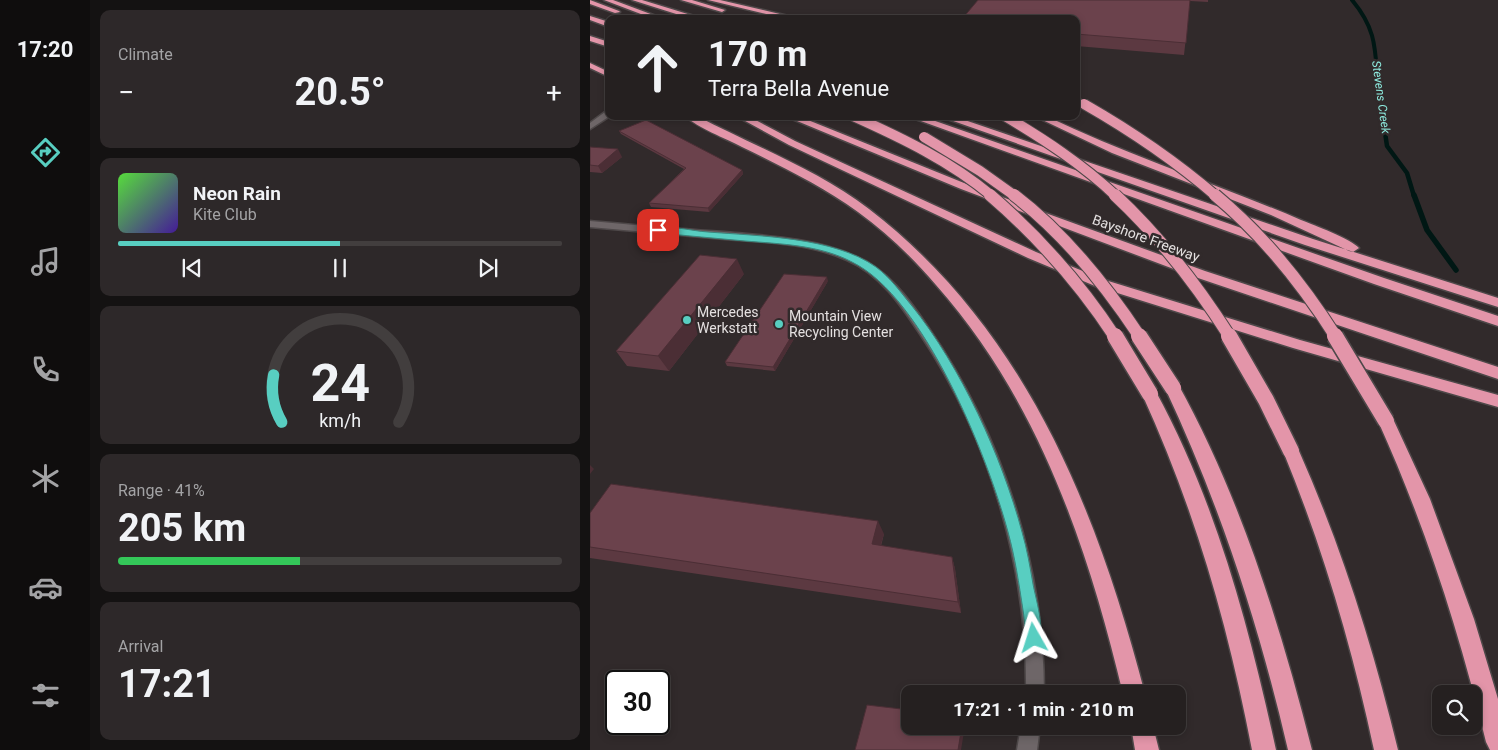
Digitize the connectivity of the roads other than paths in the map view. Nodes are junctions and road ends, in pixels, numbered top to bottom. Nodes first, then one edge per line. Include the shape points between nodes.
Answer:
1 (607, 0) edge
2 (635, 0) edge
3 (684, 0) edge
4 (711, 0) edge
5 (590, 2) edge
6 (590, 11) edge
7 (726, 12) dead end
8 (626, 15) edge
9 (650, 15) edge
10 (687, 15) edge
11 (780, 15) edge
12 (605, 17) edge
13 (590, 18) edge
14 (605, 24) edge
15 (590, 38) edge
16 (605, 44) edge
17 (590, 65) edge
18 (590, 72) edge
19 (605, 74) edge
20 (605, 75) edge
21 (1080, 102) edge
22 (605, 116) edge
23 (697, 120) edge
24 (747, 120) edge
25 (799, 120) edge
26 (862, 120) edge
27 (887, 120) edge
28 (922, 120) edge
29 (955, 120) edge
30 (1011, 120) edge
31 (1047, 120) edge
32 (590, 127) edge
33 (590, 224) edge
34 (1392, 269) junction
35 (1498, 303) edge
36 (1498, 321) edge
37 (1498, 374) edge
38 (1498, 401) edge
39 (1035, 685) edge
40 (1132, 685) edge
41 (1029, 735) edge
42 (1144, 735) edge
43 (1498, 742) edge
44 (1027, 750) edge
45 (1147, 750) edge
46 (1264, 750) edge
47 (1300, 750) edge
48 (1386, 750) edge

1 - 9 highway
2 - 10 highway
3 - 7 highway
4 - 11 highway
5 - 8 highway
6 - 12 highway
13 - 14 highway
15 - 16 highway
17 - 19 highway
18 - 20 highway
21 - 43 highway, bridge via 1123,125 1202,182 1283,262 1322,315 1364,380 1410,470 1455,591
22 - 32 street
23 - 40 highway via 801,174 864,212 920,260 968,312 1010,374 1052,451 1074,500 1094,552
24 - 38 highway via 1032,255 1100,283
25 - 37 highway, Bayshore Freeway via 999,200 1200,274
26 - 46 highway, bridge via 934,155 982,187 1024,222 1088,295 1128,355 1182,464 1215,554 1253,693
27 - 47 highway, bridge via 971,165 1041,218 1064,240 1134,326 1173,388 1208,459 1245,557 1288,698
28 - 36 highway
29 - 34 highway
30 - 48 highway, bridge via 1087,170 1159,239 1219,316 1256,378 1313,500 1336,561
31 - 34 highway via 1108,148 1318,230
33 - 39 street via 805,244 838,252 873,269 902,299 939,352 974,418 1004,497 1016,533 1031,610
34 - 35 highway
41 - 44 street
42 - 45 highway

